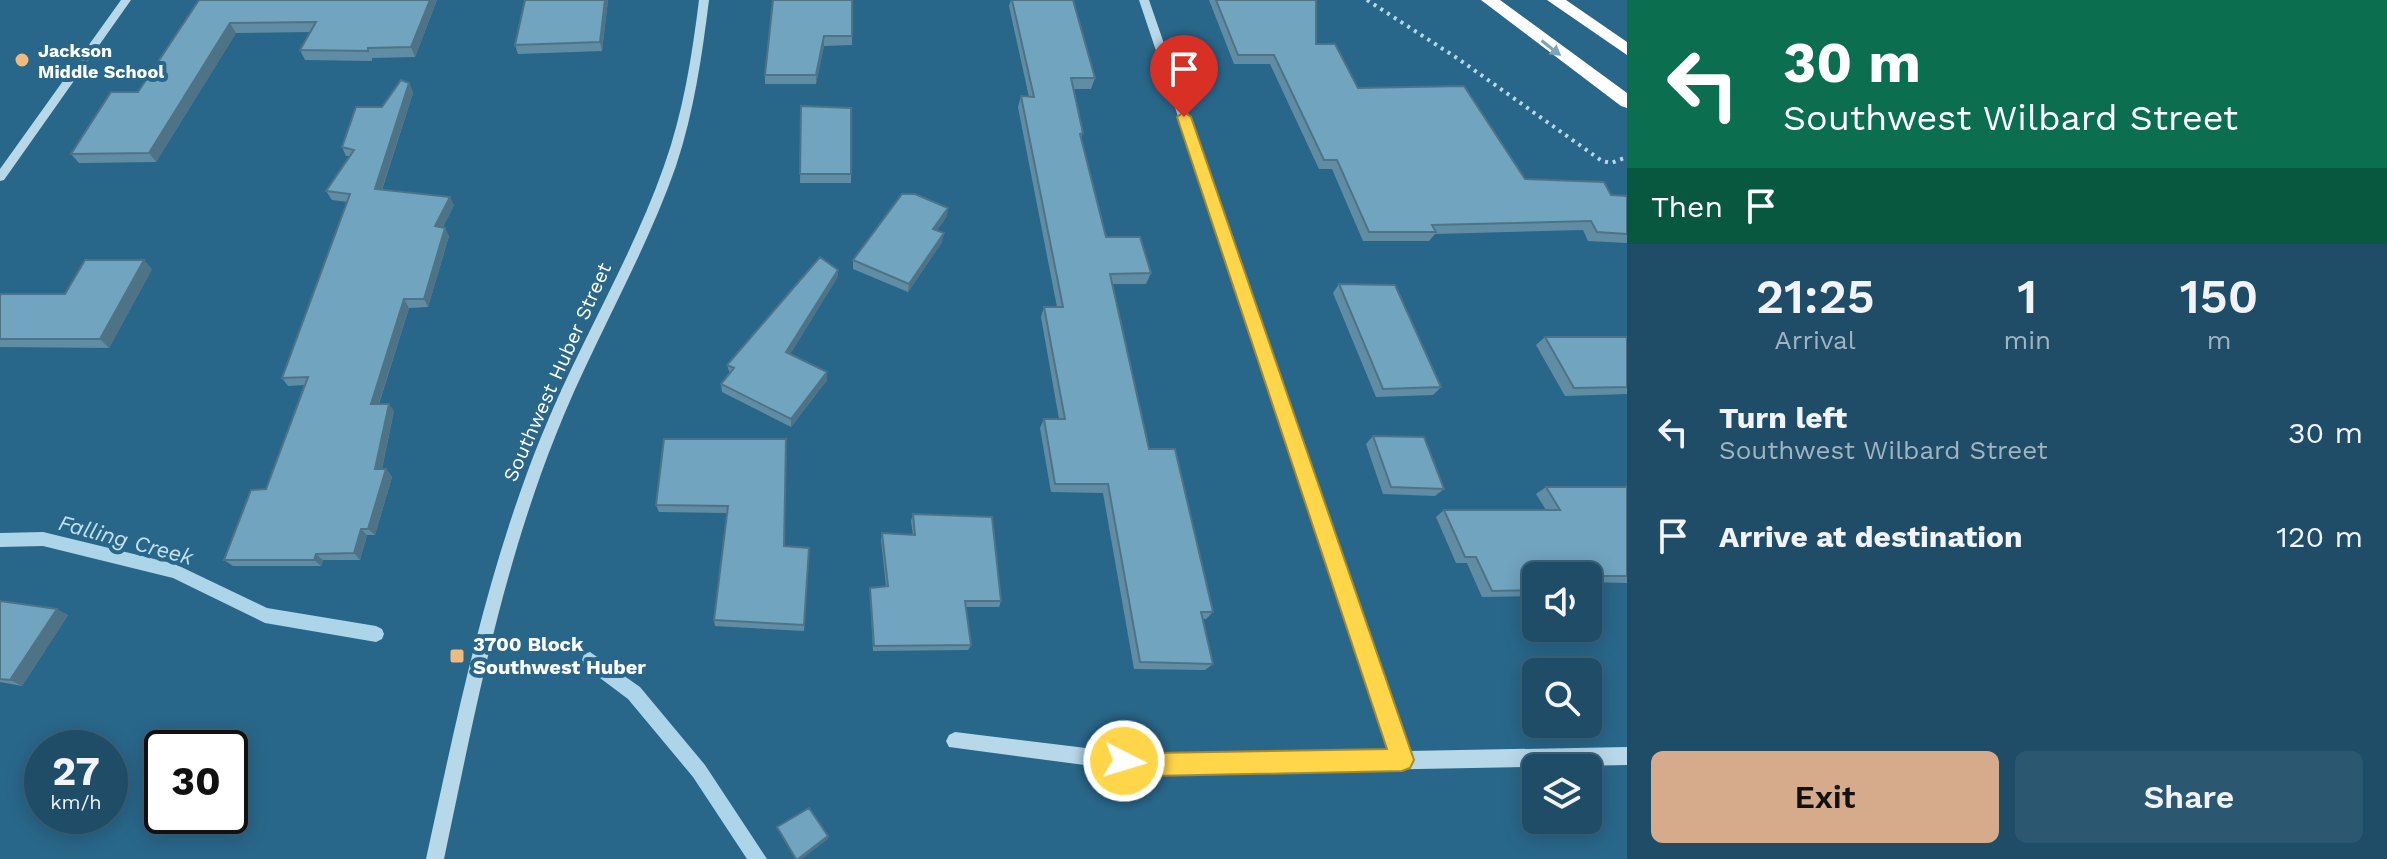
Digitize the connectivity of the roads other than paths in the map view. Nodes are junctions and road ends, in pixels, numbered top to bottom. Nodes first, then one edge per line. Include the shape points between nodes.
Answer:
1 (126, 0) edge
2 (704, 0) edge
3 (1144, 0) edge
4 (1489, 0) edge
5 (1555, 0) edge
6 (1627, 50) edge
7 (1627, 102) edge
8 (0, 177) edge
9 (955, 741) dead end
10 (1627, 756) edge
11 (1402, 760) junction
12 (435, 859) edge

1 - 8 street
2 - 12 street, Southwest Huber Street via 671,166 548,435 521,509
3 - 11 street
4 -> 7 highway
5 - 6 highway
9 - 11 street via 1152,765
10 - 11 street

